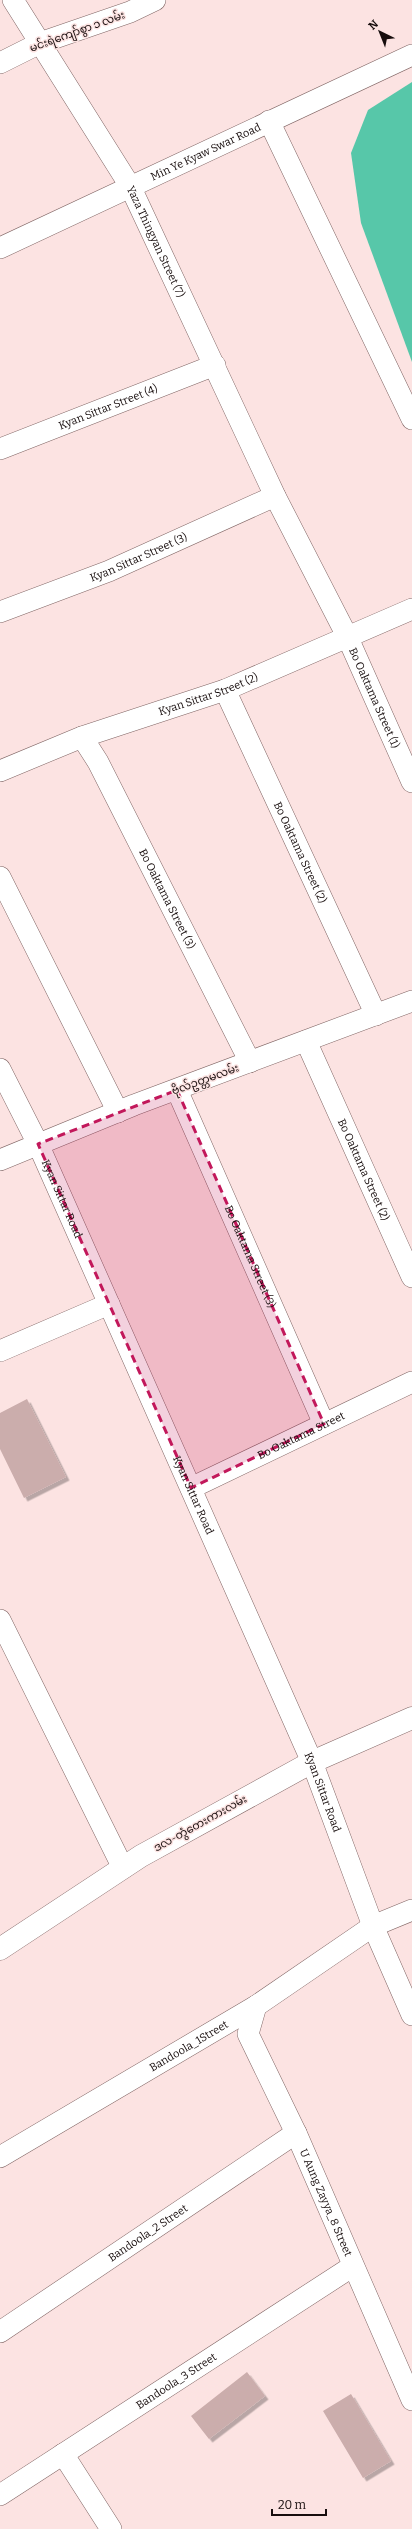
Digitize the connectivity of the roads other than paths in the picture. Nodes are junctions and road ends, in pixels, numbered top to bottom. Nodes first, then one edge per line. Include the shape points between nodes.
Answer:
1 (13, 0) edge
2 (155, 0) edge
3 (40, 43) junction
4 (412, 54) edge
5 (0, 63) edge
6 (268, 121) junction
7 (130, 186) junction
8 (0, 248) edge
9 (215, 365) junction
10 (412, 419) edge
11 (0, 449) edge
12 (275, 496) junction
13 (412, 610) edge
14 (0, 612) edge
15 (346, 636) junction
16 (225, 690) junction
17 (82, 737) junction
18 (0, 771) edge
19 (412, 782) edge
20 (0, 877) edge
21 (412, 1001) edge
22 (376, 1015) junction
23 (306, 1041) junction
24 (250, 1062) junction
25 (0, 1069) edge
26 (177, 1090) junction
27 (118, 1112) junction
28 (38, 1144) junction
29 (0, 1160) edge
30 (412, 1277) edge
31 (109, 1304) junction
32 (0, 1351) edge
33 (412, 1382) edge
34 (324, 1424) junction
35 (191, 1488) junction
36 (0, 1620) edge
37 (412, 1718) edge
38 (312, 1762) junction
39 (123, 1868) junction
40 (412, 1910) edge
41 (373, 1926) junction
42 (0, 1949) edge
43 (256, 2006) junction
44 (412, 2015) edge
45 (296, 2133) junction
46 (0, 2157) edge
47 (353, 2266) junction
48 (0, 2332) edge
49 (412, 2400) edge
50 (63, 2454) junction
51 (0, 2495) edge
52 (111, 2529) edge

1 - 3 street, Yaza Thingyan Street (7)
2 - 3 street, မင်းရဲကျော်စွာ ၁ လမ်း via 130,12
3 - 5 street, မင်းရဲကျော်စွာ ၁ လမ်း
3 - 7 street, Yaza Thingyan Street (7)
4 - 6 street, Min Ye Kyaw Swar Road
6 - 7 street, Min Ye Kyaw Swar Road
6 - 10 street
7 - 8 street, Min Ye Kyaw Swar Road
7 - 9 street, Yaza Thingyan Street (7)
9 - 11 street, Kyan Sittar Street (4)
9 - 12 street, Yaza Thingyan Street (7)
12 - 14 street, Kyan Sittar Street (3) via 109,571
12 - 15 street, Bo Oaktama Street (1)
13 - 15 street, Kyan Sittar Street (2)
15 - 16 street, Kyan Sittar Street (2)
15 - 19 street, Bo Oaktama Street (1)
16 - 17 street, Kyan Sittar Street (2)
16 - 22 street, Bo Oaktama Street (2)
17 - 18 street, Kyan Sittar Street (2)
17 - 24 street, Bo Oaktama Street (3) via 101,769
20 - 27 street
21 - 22 street, ဗိုလ်ဥတ္တမလမ်း
22 - 23 street, ဗိုလ်ဥတ္တမလမ်း
23 - 24 street, ဗိုလ်ဥတ္တမလမ်း
23 - 30 street, Bo Oaktama Street (2)
24 - 26 street, ဗိုလ်ဥတ္တမလမ်း
25 - 28 street, Kyan Sittar Road
26 - 27 street, ဗိုလ်ဥတ္တမလမ်း
26 - 34 street, Bo Oaktama Street (3)
27 - 28 street, ဗိုလ်ဥတ္တမလမ်း
28 - 29 street, ဗိုလ်ဥတ္တမလမ်း
28 - 31 street, Kyan Sittar Road
31 - 32 street
31 - 35 street, Kyan Sittar Road
33 - 34 street, Bo Oaktama Street
34 - 35 street, Bo Oaktama Street
35 - 38 street, Kyan Sittar Road
36 - 39 street
37 - 38 main road, ဒလ-တွံတေးကားလမ်း
38 - 39 main road, ဒလ-တွံတေးကားလမ်း
38 - 41 street, Kyan Sittar Road
39 - 42 main road, ဒလ-တွံတေးကားလမ်း
40 - 41 street, Bandoola_1Street
41 - 43 street, Bandoola_1Street
41 - 44 street, Kyan Sittar Road
43 - 45 street, U Aung Zayya_8 Street via 248,2034
43 - 46 street, Bandoola_1Street
45 - 47 street, U Aung Zayya_8 Street
45 - 48 street, Bandoola_2 Street
47 - 49 street, U Aung Zayya_8 Street
47 - 50 street, Bandoola_3 Street
50 - 51 street, Bandoola_3 Street
50 - 52 street

